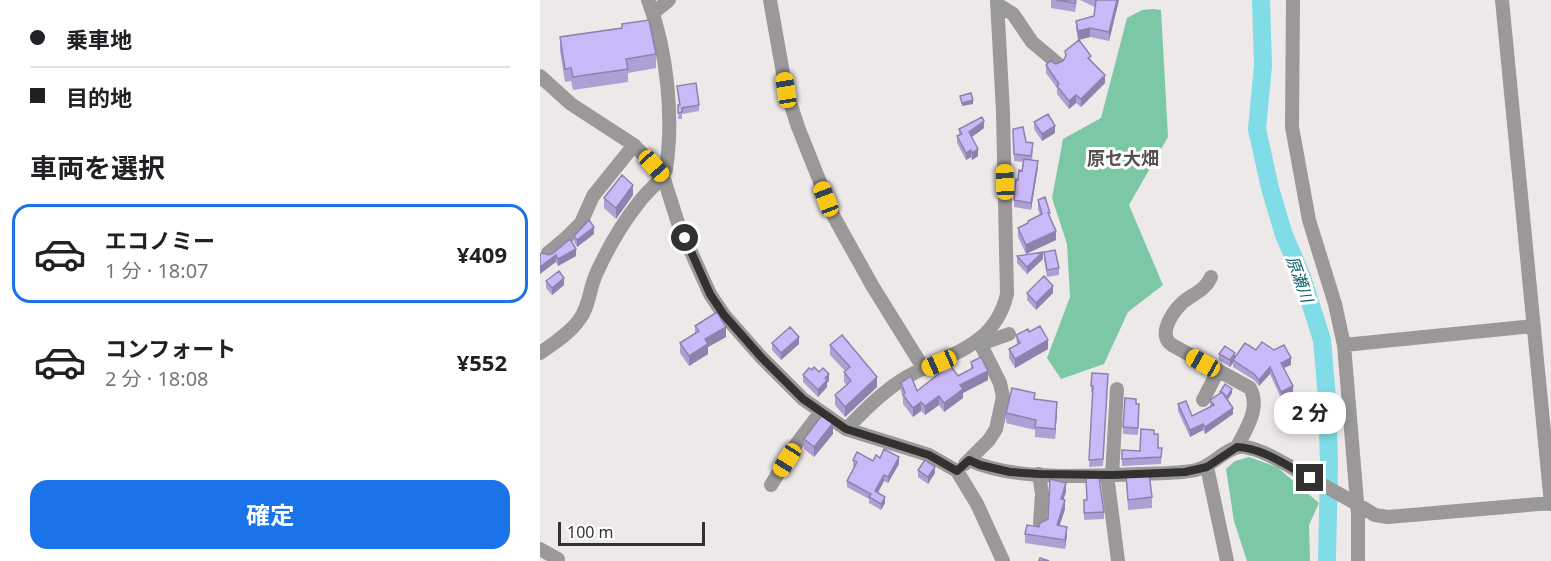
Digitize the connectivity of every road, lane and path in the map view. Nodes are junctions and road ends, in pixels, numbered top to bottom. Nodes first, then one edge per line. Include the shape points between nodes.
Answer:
1 (669, 0) edge
2 (770, 0) edge
3 (1293, 0) edge
4 (1502, 0) edge
5 (997, 2) edge
6 (650, 6) edge
7 (1057, 63) edge
8 (540, 76) edge
9 (633, 145) junction
10 (663, 176) junction
11 (548, 253) edge
12 (1211, 277) dead end
13 (1533, 326) junction
14 (1010, 334) dead end
15 (980, 343) junction
16 (1344, 345) junction
17 (540, 353) edge
18 (924, 369) junction
19 (1218, 371) junction
20 (1117, 389) dead end
21 (1203, 400) dead end
22 (820, 413) junction
23 (846, 429) junction
24 (1237, 447) junction
25 (969, 460) junction
26 (1207, 467) junction
27 (957, 471) junction
28 (1039, 474) junction
29 (1109, 475) junction
30 (771, 485) dead end
31 (1356, 503) junction
32 (1551, 503) edge
33 (1040, 523) edge
34 (540, 549) edge
35 (558, 559) dead end
36 (1003, 561) edge
37 (1118, 561) edge
38 (1227, 561) edge
39 (1358, 561) edge

1 - 6 street
2 - 18 street via 786,90 834,217
3 - 16 street via 1292,127 1309,220
4 - 13 street
5 - 7 street via 1013,14 1032,42
5 - 15 street via 1007,294 1001,313
6 - 10 street via 663,56 668,110 668,159
8 - 9 street via 571,104
9 - 10 street
9 - 11 street via 593,196 581,223
10 - 17 street via 633,209 597,272 586,308 575,326
10 - 22 street via 678,224 710,294 762,358
12 - 19 street via 1205,288 1182,303 1165,335 1167,342
13 - 16 street
13 - 32 street
14 - 15 street
15 - 18 street
15 - 25 street via 1003,397 996,429
16 - 31 street
18 - 23 street via 879,395
19 - 21 street
19 - 24 street via 1250,388 1254,396 1252,415
20 - 29 street
22 - 23 street
22 - 30 street
23 - 27 street via 929,455
24 - 26 street
24 - 31 street via 1273,458
25 - 27 street
25 - 28 street via 1010,472
26 - 29 street via 1185,472
26 - 38 street
27 - 36 street
28 - 29 street
28 - 33 street
29 - 37 street
31 - 32 street via 1375,515 1388,517
31 - 39 street
34 - 35 street

